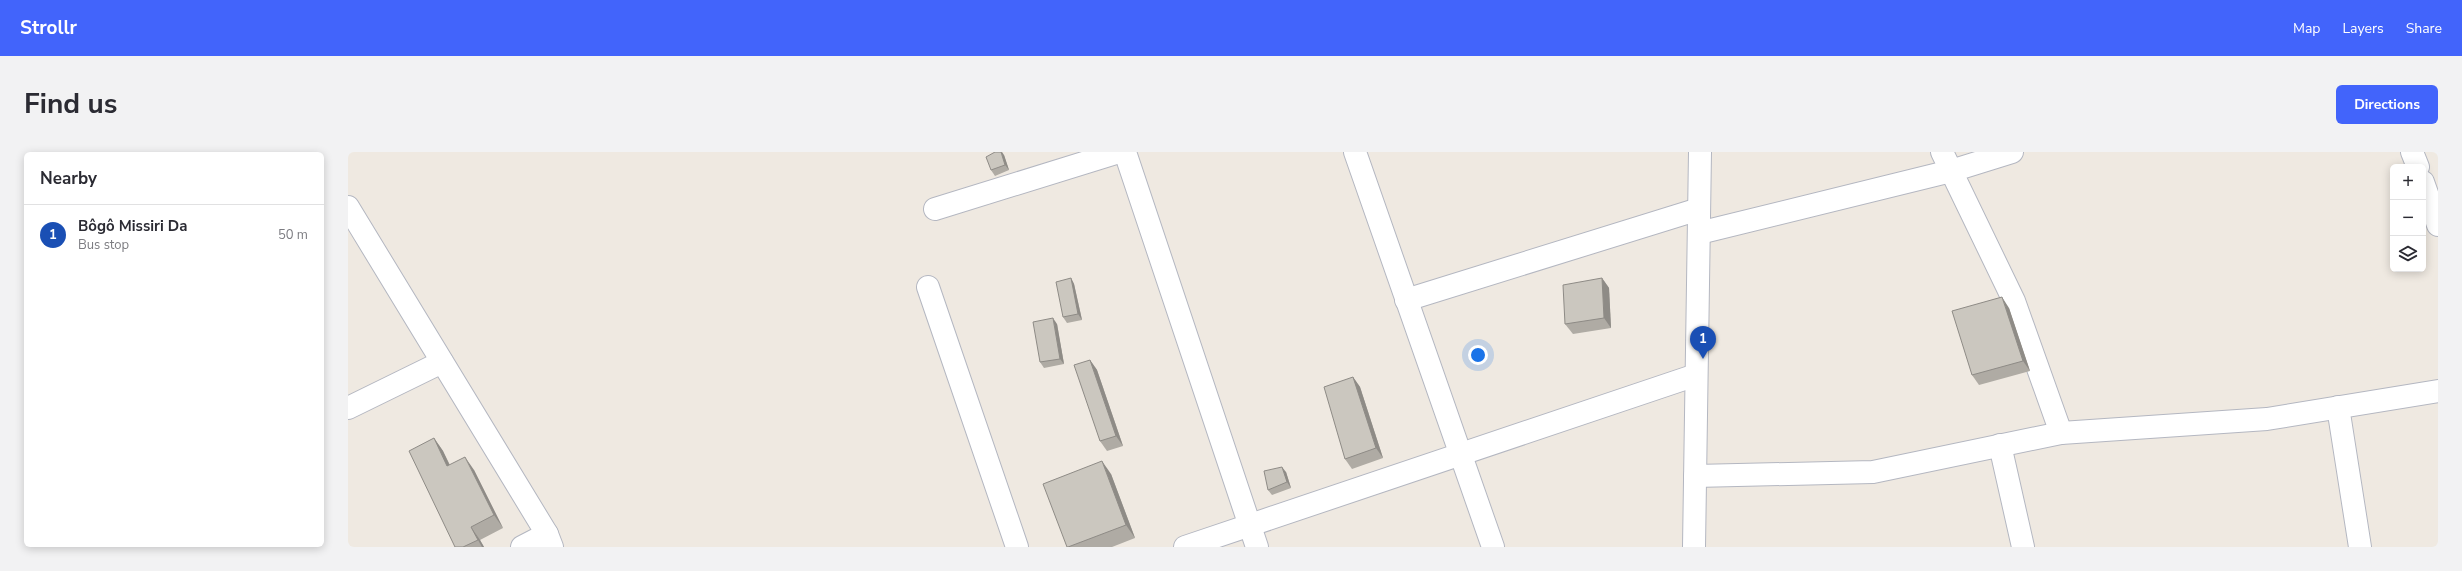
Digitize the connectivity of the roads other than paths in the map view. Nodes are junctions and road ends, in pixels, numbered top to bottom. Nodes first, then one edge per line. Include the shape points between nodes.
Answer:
1 (1119, 152) edge
2 (1125, 152) edge
3 (1355, 152) edge
4 (1700, 152) edge
5 (2012, 152) edge
6 (2412, 152) edge
7 (1947, 161) edge
8 (2417, 164) edge
9 (2426, 191) edge
10 (348, 207) edge
11 (935, 209) dead end
12 (1699, 209) junction
13 (2438, 225) edge
14 (1699, 233) junction
15 (928, 287) dead end
16 (1406, 300) junction
17 (442, 362) junction
18 (1696, 375) junction
19 (2438, 391) edge
20 (348, 408) edge
21 (2338, 408) junction
22 (2061, 433) junction
23 (2000, 445) junction
24 (1460, 454) junction
25 (1694, 476) junction
26 (1250, 525) junction
27 (549, 540) edge
28 (522, 547) edge
29 (1017, 547) edge
30 (1185, 547) edge
31 (1257, 547) edge
32 (1493, 547) edge
33 (1694, 547) edge
34 (2023, 547) edge
35 (2360, 547) edge

1 - 11 street
2 - 26 street
3 - 16 street
4 - 12 street
5 - 7 street
6 - 8 street
7 - 14 street
7 - 22 street via 2014,301
9 - 13 street
10 - 17 street
12 - 14 street
12 - 16 street
14 - 18 street
15 - 29 street
16 - 24 street
17 - 20 street
17 - 27 street
18 - 24 street
18 - 25 street
19 - 21 street
21 - 22 street via 2267,419
21 - 35 street
22 - 23 street
23 - 25 street via 1873,472
23 - 34 street
24 - 26 street
24 - 32 street
25 - 33 street
26 - 30 street
26 - 31 street
27 - 28 street

